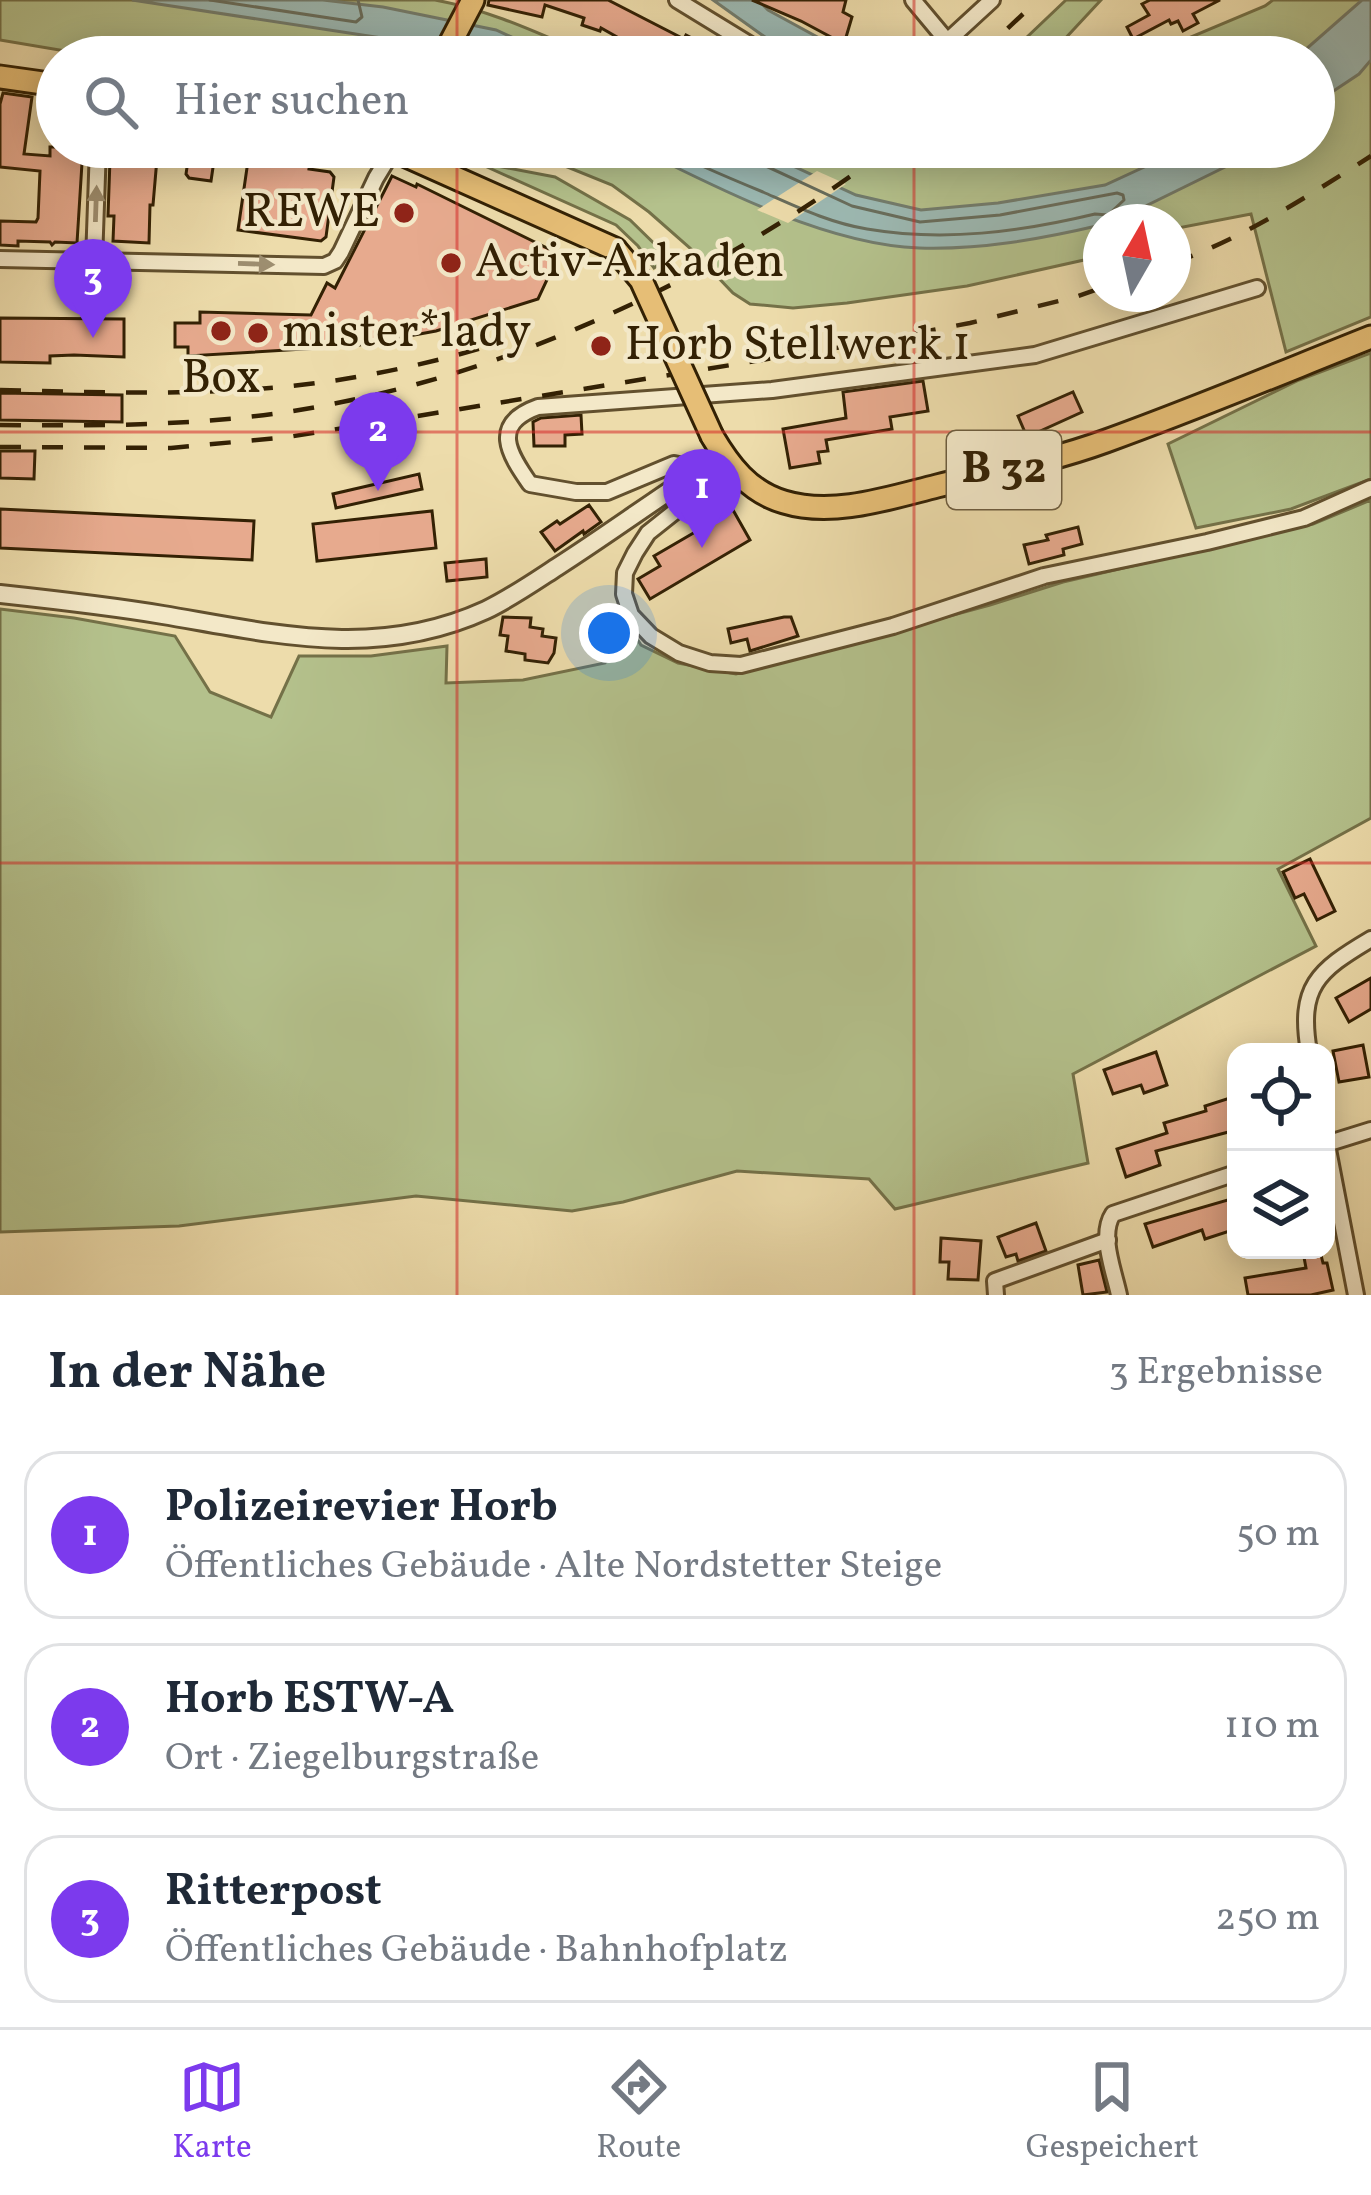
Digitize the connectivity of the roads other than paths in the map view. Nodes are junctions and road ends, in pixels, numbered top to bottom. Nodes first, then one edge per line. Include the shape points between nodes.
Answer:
1 (677, 0) edge
2 (913, 0) edge
3 (992, 0) edge
4 (473, 1) edge
5 (454, 36) edge
6 (736, 36) edge
7 (944, 36) edge
8 (953, 36) edge
9 (0, 77) edge
10 (36, 83) edge
11 (97, 168) edge
12 (380, 168) edge
13 (453, 168) edge
14 (0, 259) edge
15 (94, 261) junction
16 (1257, 287) dead end
17 (1371, 338) edge
18 (718, 445) junction
19 (694, 474) junction
20 (1371, 488) edge
21 (0, 594) edge
22 (1371, 938) edge
23 (1308, 1043) edge
24 (1371, 1130) edge
25 (1335, 1140) edge
26 (1328, 1151) edge
27 (1227, 1176) edge
28 (1108, 1240) junction
29 (996, 1295) edge
30 (1119, 1295) edge
31 (1356, 1295) edge

1 - 6 street
2 - 7 street
3 - 8 street
4 - 5 main road
9 - 10 main road
15 -> 11 street
15 -> 12 street via 324,266 341,252
13 - 18 main road, B 32, bridge via 615,249 641,280
14 - 15 street
16 - 19 street via 1035,355 772,390 538,407 515,421 507,442 530,484 551,490 607,493 674,464
17 - 18 main road, B 32 via 1106,441 839,507 770,497 741,477
18 - 19 street
19 - 20 street via 692,498 634,553 624,594 631,615 679,653 741,665 1044,576 1304,518
19 - 21 street via 498,604 395,637 288,637
22 - 23 street via 1312,988
24 - 25 street
26 - 31 street
27 - 28 street via 1113,1214
28 - 29 street via 995,1281
28 - 30 street

